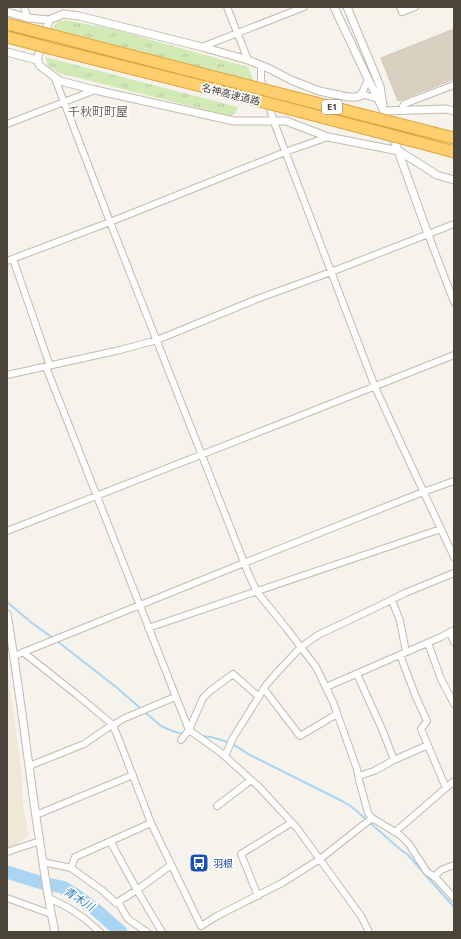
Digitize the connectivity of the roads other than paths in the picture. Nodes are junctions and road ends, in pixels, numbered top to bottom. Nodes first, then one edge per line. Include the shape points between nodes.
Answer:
1 (24, 7) edge
2 (227, 7) edge
3 (304, 7) edge
4 (334, 7) edge
5 (347, 7) edge
6 (400, 7) edge
7 (415, 7) edge
8 (7, 12) edge
9 (28, 18) junction
10 (49, 20) junction
11 (7, 24) edge
12 (237, 34) junction
13 (7, 37) edge
14 (202, 47) junction
15 (7, 52) edge
16 (37, 60) junction
17 (248, 60) junction
18 (261, 65) junction
19 (54, 76) junction
20 (368, 79) junction
21 (454, 85) edge
22 (95, 90) junction
23 (357, 97) junction
24 (378, 99) junction
25 (63, 102) junction
26 (384, 110) junction
27 (402, 110) junction
28 (454, 111) edge
29 (274, 122) junction
30 (7, 124) edge
31 (328, 136) junction
32 (454, 138) edge
33 (399, 151) junction
34 (285, 152) junction
35 (454, 152) edge
36 (454, 180) edge
37 (110, 222) junction
38 (454, 224) edge
39 (428, 234) junction
40 (10, 260) edge
41 (331, 272) junction
42 (454, 302) edge
43 (157, 340) junction
44 (454, 355) edge
45 (48, 366) junction
46 (7, 375) edge
47 (375, 387) junction
48 (202, 455) junction
49 (454, 481) edge
50 (424, 492) junction
51 (96, 496) junction
52 (441, 529) junction
53 (7, 531) edge
54 (454, 556) edge
55 (244, 563) junction
56 (454, 573) edge
57 (256, 592) junction
58 (392, 600) junction
59 (139, 604) junction
60 (7, 614) edge
61 (148, 628) junction
62 (452, 631) edge
63 (454, 642) edge
64 (428, 643) junction
65 (301, 647) junction
66 (23, 652) junction
67 (403, 654) junction
68 (14, 656) junction
69 (357, 674) junction
70 (326, 687) junction
71 (264, 689) junction
72 (176, 697) junction
73 (259, 698) junction
74 (454, 704) edge
75 (337, 714) junction
76 (113, 725) junction
77 (188, 730) junction
78 (181, 740) dead end
79 (428, 745) junction
80 (224, 756) junction
81 (394, 760) junction
82 (28, 766) junction
83 (133, 775) junction
84 (359, 776) junction
85 (251, 780) junction
86 (454, 781) edge
87 (446, 788) junction
88 (217, 806) dead end
89 (36, 815) junction
90 (372, 818) junction
91 (291, 822) junction
92 (151, 823) junction
93 (395, 832) junction
94 (40, 841) junction
95 (110, 841) junction
96 (7, 852) edge
97 (320, 859) junction
98 (43, 862) junction
99 (171, 865) junction
100 (454, 865) edge
101 (71, 868) junction
102 (434, 877) junction
103 (137, 890) junction
104 (258, 896) junction
105 (7, 898) edge
106 (49, 898) junction
107 (454, 898) edge
108 (118, 902) junction
109 (51, 914) junction
110 (55, 932) edge
111 (100, 932) edge
112 (147, 932) edge
113 (162, 932) edge
114 (369, 932) edge

1 - 9 street
2 - 12 street
3 - 12 street
4 - 20 street
5 - 26 street via 380,86
6 - 7 street via 402,12
8 - 9 street
9 - 10 street
10 - 14 street via 63,14 79,16
10 - 16 street
11 - 32 highway, 名神高速道路 / E1, bridge
12 - 14 street
12 - 17 street
13 - 35 highway, 名神高速道路 / E1, bridge
14 - 17 street
15 - 16 street
16 - 19 street via 40,66
17 - 18 street
18 - 23 street via 319,91
18 - 29 street via 261,80
19 - 22 street via 60,81
19 - 25 street
20 - 23 street
20 - 24 street
21 - 27 street via 404,104
22 - 25 street
22 - 29 street via 234,121
23 - 24 street
24 - 26 street
25 - 30 street
25 - 37 street
26 - 27 street
26 - 33 street
27 - 28 street
29 - 31 street via 286,121
29 - 34 street
31 - 33 street
31 - 34 street
33 - 36 street via 436,175
33 - 39 street
34 - 37 street
34 - 41 street
37 - 40 street
37 - 43 street
38 - 39 street
39 - 41 street
39 - 42 street
40 - 45 street
41 - 43 street
41 - 47 street
43 - 45 street
43 - 48 street
44 - 47 street
45 - 46 street
45 - 51 street
47 - 48 street
47 - 50 street
48 - 51 street
48 - 55 street
49 - 50 street
50 - 52 street
50 - 55 street
51 - 53 street
51 - 59 street
52 - 54 street
52 - 57 street
55 - 57 street
55 - 59 street
56 - 58 street
57 - 61 street
57 - 65 street
58 - 65 street via 318,635
58 - 67 street via 400,621
59 - 61 street
59 - 66 street
60 - 68 street
61 - 72 street
62 - 63 street
62 - 64 street
64 - 67 street
64 - 74 street via 441,679
65 - 70 street via 316,667
65 - 71 street
66 - 68 street
66 - 76 street
67 - 69 street
67 - 79 street via 416,697 427,721 421,729
68 - 82 street
69 - 70 street
69 - 81 street
70 - 75 street
71 - 73 street
71 - 75 street via 300,736
72 - 76 street
72 - 77 street
73 - 77 street via 233,674 203,698
73 - 80 street
75 - 84 street
76 - 82 street via 84,744
76 - 83 street
77 - 78 street
77 - 80 street
79 - 81 street
79 - 87 street
80 - 85 street
81 - 84 street
82 - 89 street
83 - 89 street
83 - 92 street
84 - 90 street via 368,813
85 - 88 street
85 - 91 street
86 - 87 street
87 - 93 street
89 - 94 street
90 - 93 street
90 - 97 street
91 - 97 street
91 - 104 street via 241,854
92 - 95 street
92 - 99 street
93 - 102 street via 409,844 427,872
94 - 96 street
94 - 98 street
95 - 101 street via 75,856
95 - 103 street
97 - 104 street
97 - 114 street via 362,916
98 - 101 street
98 - 106 street
99 - 103 street
99 - 104 street via 201,926
100 - 102 street via 441,870
101 - 108 street
102 - 107 street
103 - 108 street
103 - 113 street
105 - 109 street
106 - 109 street
106 - 111 street via 69,908
108 - 112 street via 128,919
109 - 110 street

